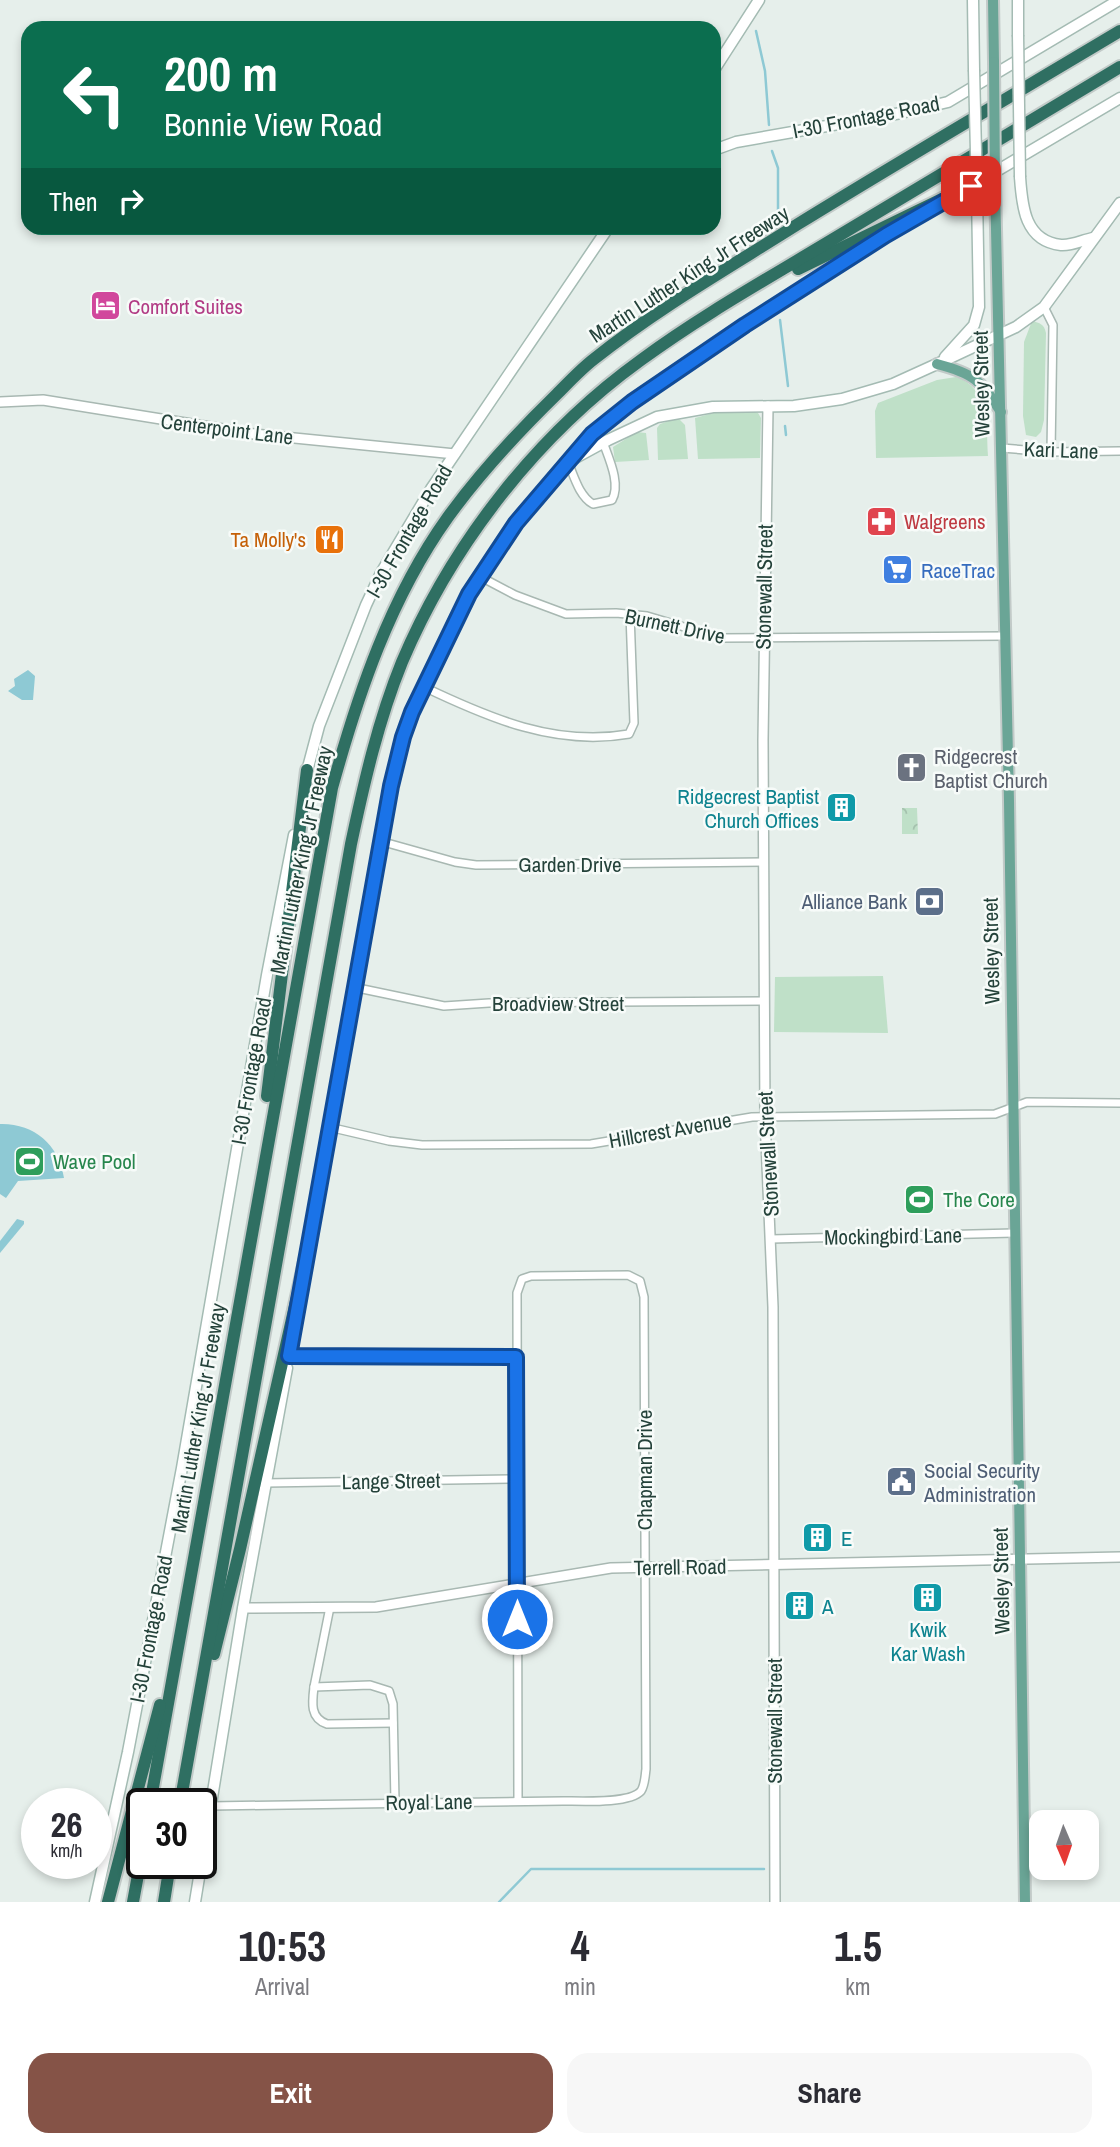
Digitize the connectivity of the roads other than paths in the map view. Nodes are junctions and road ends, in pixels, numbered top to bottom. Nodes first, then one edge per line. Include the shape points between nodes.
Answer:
1 (759, 0) edge
2 (972, 0) edge
3 (993, 0) edge
4 (1018, 0) edge
5 (1119, 0) edge
6 (1120, 31) edge
7 (721, 59) edge
8 (1120, 67) edge
9 (1120, 98) edge
10 (721, 147) edge
11 (974, 190) junction
12 (1120, 202) edge
13 (602, 235) edge
14 (1093, 238) junction
15 (731, 301) junction
16 (1044, 307) junction
17 (1000, 334) junction
18 (937, 364) junction
19 (0, 402) edge
20 (768, 406) junction
21 (1001, 412) junction
22 (603, 442) junction
23 (1002, 448) junction
24 (1120, 451) edge
25 (1051, 452) junction
26 (455, 454) junction
27 (568, 461) junction
28 (479, 576) junction
29 (630, 614) junction
30 (1005, 635) junction
31 (764, 639) junction
32 (424, 687) junction
33 (307, 770) junction
34 (380, 841) junction
35 (764, 862) junction
36 (354, 987) junction
37 (764, 1001) junction
38 (1120, 1103) edge
39 (1012, 1108) junction
40 (765, 1117) junction
41 (329, 1127) junction
42 (254, 1216) junction
43 (1014, 1233) junction
44 (771, 1239) junction
45 (306, 1257) junction
46 (289, 1356) junction
47 (516, 1357) junction
48 (517, 1479) junction
49 (266, 1483) junction
50 (1120, 1557) edge
51 (1020, 1559) junction
52 (773, 1564) junction
53 (644, 1567) junction
54 (517, 1585) junction
55 (330, 1607) junction
56 (243, 1608) junction
57 (182, 1623) junction
58 (314, 1687) junction
59 (393, 1723) junction
60 (188, 1760) junction
61 (153, 1788) edge
62 (183, 1788) edge
63 (214, 1788) edge
64 (642, 1788) joint
65 (518, 1801) junction
66 (395, 1802) junction
67 (217, 1806) edge
68 (137, 1879) edge
69 (168, 1879) edge
70 (199, 1879) edge
71 (95, 1902) edge
72 (108, 1902) edge
73 (133, 1902) edge
74 (164, 1902) edge
75 (195, 1902) edge
76 (775, 1902) edge
77 (1025, 1902) edge

1 - 7 main road
2 - 11 main road, bridge
3 - 17 main road, Wesley Street, bridge
4 - 14 main road, bridge via 1022,205 1029,226 1041,239 1063,245
5 - 10 main road, I-30 Frontage Road via 948,102
6 - 42 highway, Martin Luther King Jr Freeway via 818,212 624,337 523,426 448,517 381,641 359,695 332,788
8 - 15 highway
9 - 11 main road
11 - 15 highway
11 - 18 main road via 979,307 974,325
11 - 27 main road via 886,235 698,355 592,434
12 - 14 main road
13 - 26 main road, I-30 Frontage Road
14 - 16 main road
15 - 60 highway via 642,358 544,446 482,522 421,622 402,664 364,782 346,869
16 - 17 main road
16 - 25 street via 1053,324
17 - 18 main road
17 - 21 main road, Wesley Street
18 - 20 main road via 893,384 842,399
18 - 21 main road via 972,376
19 - 26 street, Centerpoint Lane via 43,400 254,434
20 - 22 main road via 713,407 657,417
20 - 31 street, Stonewall Street
21 - 23 main road, Wesley Street
22 - 27 main road
22 - 27 street via 614,478 612,500 587,501
23 - 25 street, Kari Lane
23 - 30 main road, Wesley Street
24 - 25 street, Kari Lane
26 - 33 main road, I-30 Frontage Road via 407,528 366,605 319,726
27 - 28 main road
28 - 29 street, Burnett Drive via 559,613
28 - 32 main road
29 - 31 street, Burnett Drive via 721,638
29 - 32 street via 634,723 629,734 542,733
30 - 31 street, Burnett Drive
30 - 39 main road, Wesley Street
31 - 35 street, Stonewall Street
32 - 34 main road via 403,737
33 - 42 highway
33 - 71 main road, I-30 Frontage Road via 182,1468
34 - 35 street, Garden Drive via 477,865
34 - 36 main road
35 - 37 street, Stonewall Street
36 - 37 street, Broadview Street via 444,1006
36 - 41 main road
37 - 40 street, Stonewall Street
38 - 39 street, Hillcrest Avenue via 1027,1102
39 - 40 street, Hillcrest Avenue via 995,1114
39 - 43 main road, Wesley Street
40 - 41 street, Hillcrest Avenue via 592,1143 422,1145
40 - 44 street, Stonewall Street
41 - 45 main road
42 - 57 highway, Martin Luther King Jr Freeway
43 - 44 street, Mockingbird Lane
43 - 51 main road, Wesley Street
44 - 52 street, Stonewall Street
45 - 46 main road
45 - 60 highway
46 - 47 street
46 - 49 main road
47 - 48 street
47 - 53 street, Chapman Drive via 517,1288 522,1279 628,1275 640,1281 644,1297
48 - 49 street, Lange Street
48 - 54 street
49 - 56 main road
50 - 51 street, Terrell Road
51 - 52 street, Terrell Road
51 - 77 main road, Wesley Street
52 - 53 street, Terrell Road
52 - 76 street, Stonewall Street
53 - 54 street, Terrell Road via 611,1568
53 - 64 street, Chapman Drive via 646,1769
54 - 55 street, Terrell Road via 376,1607
54 - 65 street
55 - 56 street, Terrell Road
55 - 58 street
56 - 63 main road
57 - 61 highway, Martin Luther King Jr Freeway
57 - 72 highway
58 - 59 street via 383,1687 391,1695
58 - 59 street via 313,1711 322,1723
59 - 66 street
60 - 62 highway
64 - 65 street, Royal Lane via 621,1799
65 - 66 street, Royal Lane
66 - 67 street, Royal Lane
68 - 73 highway
69 - 74 highway
70 - 75 main road

